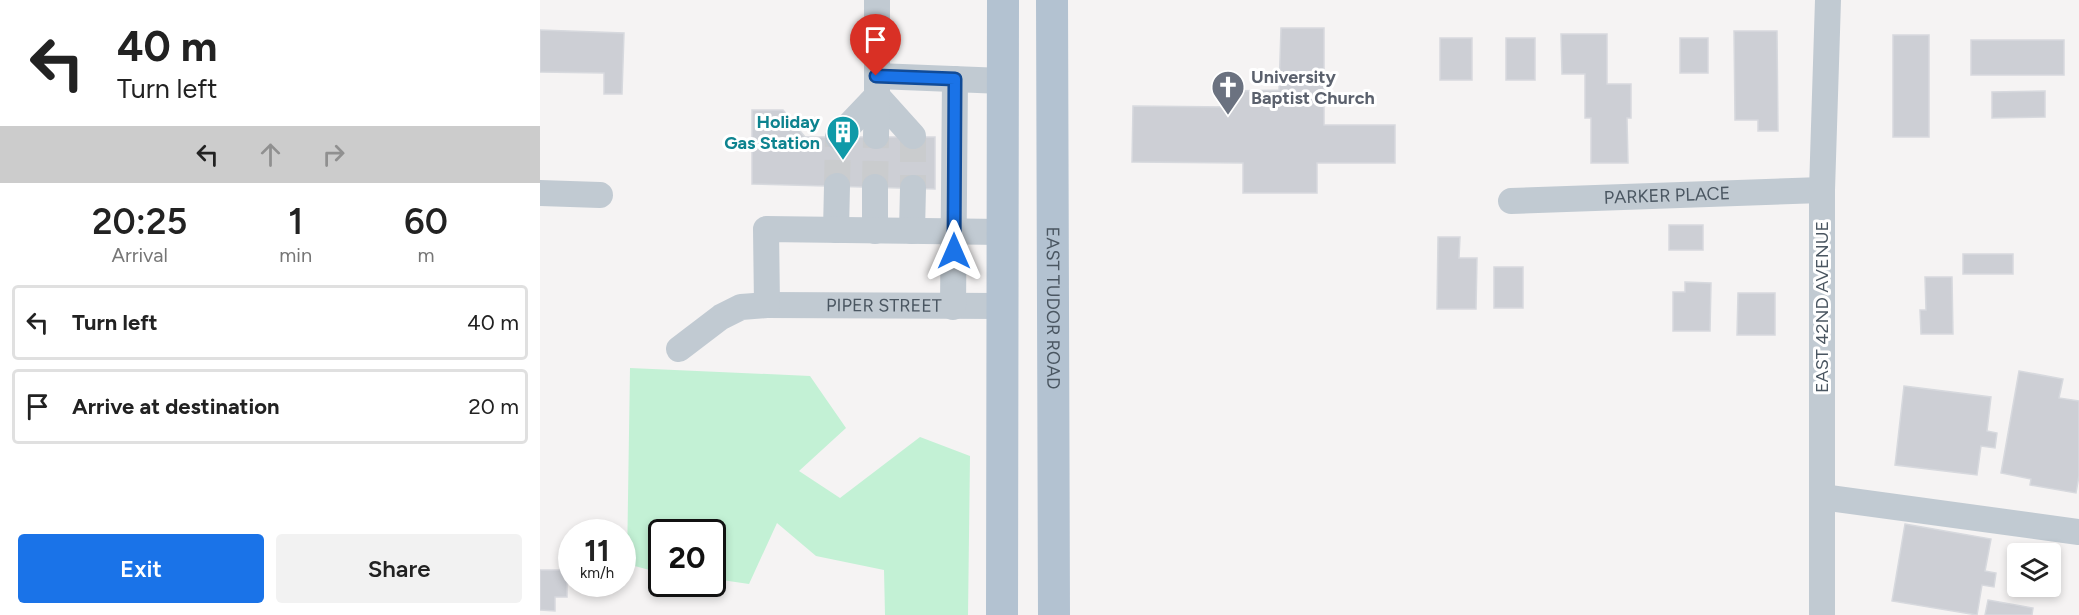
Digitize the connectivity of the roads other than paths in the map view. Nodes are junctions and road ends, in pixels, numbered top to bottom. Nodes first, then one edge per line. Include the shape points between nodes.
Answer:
1 (877, 0) edge
2 (1003, 0) edge
3 (1052, 0) edge
4 (1828, 0) edge
5 (955, 79) junction
6 (1003, 81) junction
7 (876, 86) junction
8 (838, 136) tunnel mouth
9 (876, 136) tunnel mouth
10 (913, 136) tunnel mouth
11 (837, 186) tunnel mouth
12 (875, 187) tunnel mouth
13 (913, 188) tunnel mouth
14 (1822, 190) junction
15 (540, 193) edge
16 (600, 195) dead end
17 (1511, 201) dead end
18 (836, 230) junction
19 (875, 231) junction
20 (912, 231) junction
21 (954, 232) junction
22 (1002, 232) junction
23 (766, 305) junction
24 (1002, 306) junction
25 (953, 307) junction
26 (680, 349) dead end
27 (1822, 497) junction
28 (2079, 532) edge
29 (1002, 615) edge
30 (1054, 615) edge
31 (1822, 615) edge

1 - 7 street
2 - 6 main road
3 - 30 main road, EAST TUDOR ROAD
4 - 14 street, EAST 42ND AVENUE
5 - 6 street
5 - 7 street
5 - 21 street
6 - 22 main road
7 - 8 street
7 - 9 street
7 - 10 street
11 - 18 street
12 - 19 street
13 - 20 street
14 - 17 street, PARKER PLACE
14 - 27 street, EAST 42ND AVENUE
15 - 16 street
18 - 19 street
18 - 23 street via 766,229
19 - 20 street
20 - 21 street
21 - 22 street
21 - 25 street
22 - 24 main road
23 - 25 street, PIPER STREET
23 - 26 street, PIPER STREET via 741,307 721,317
24 - 25 street, PIPER STREET
24 - 29 main road
27 - 28 street
27 - 31 street, EAST 42ND AVENUE

